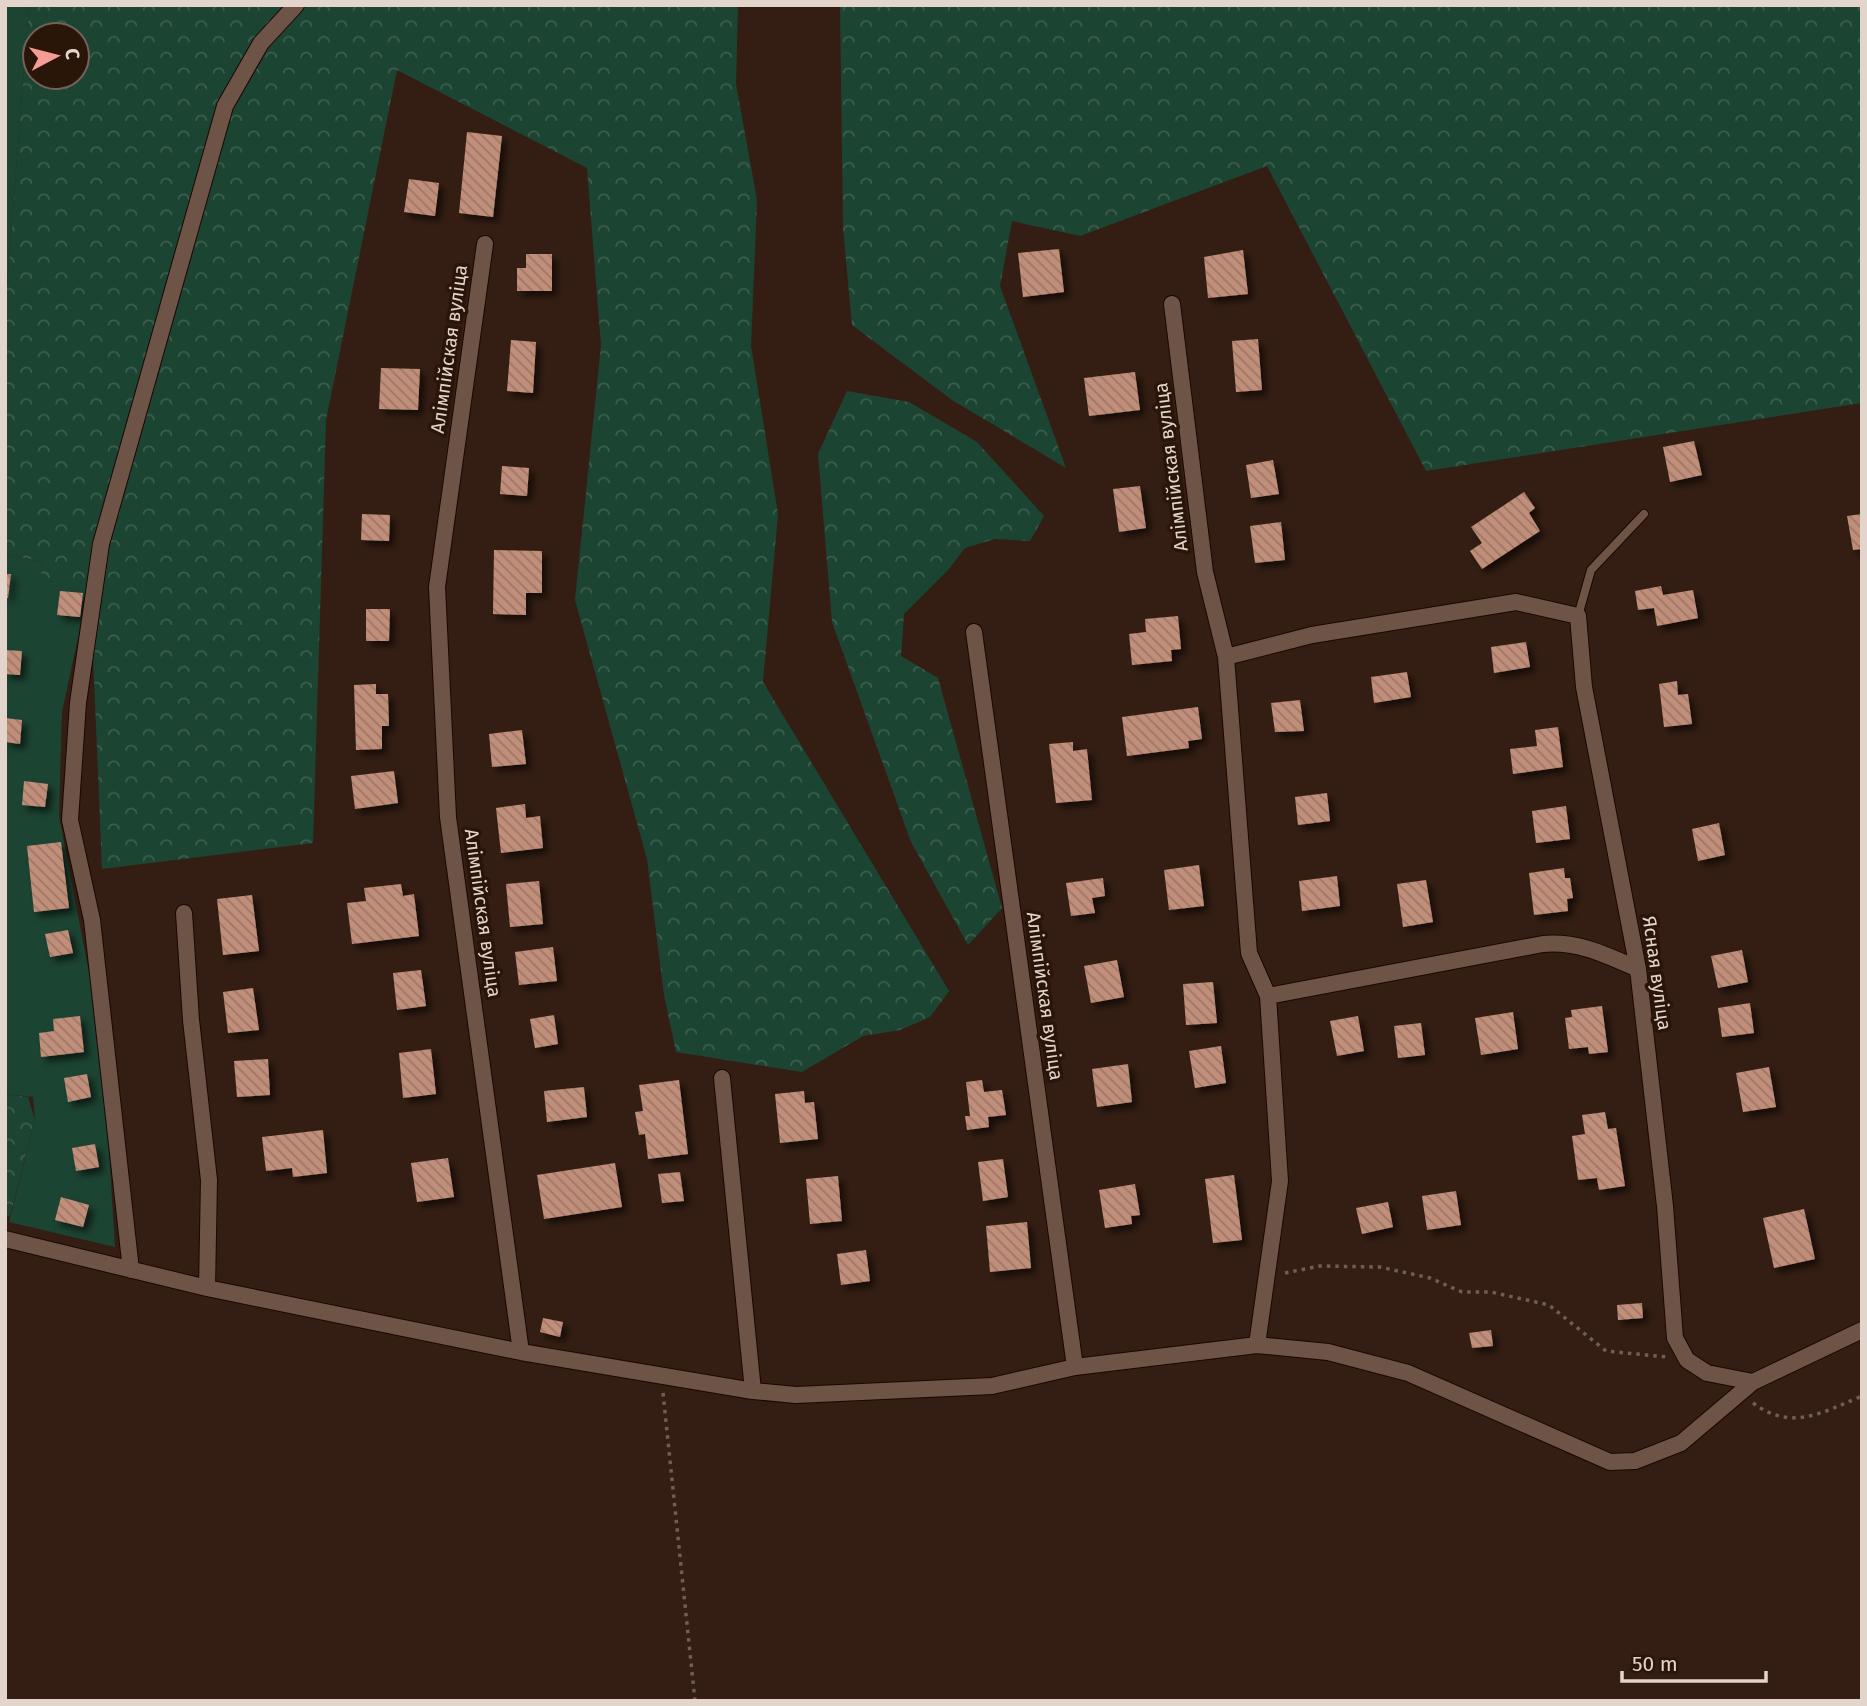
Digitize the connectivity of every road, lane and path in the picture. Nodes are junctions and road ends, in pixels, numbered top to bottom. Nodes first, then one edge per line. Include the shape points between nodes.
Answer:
1 (296, 5) edge
2 (485, 244) dead end
3 (1172, 303) dead end
4 (1644, 514) dead end
5 (1578, 616) junction
6 (974, 632) dead end
7 (1226, 657) junction
8 (184, 914) dead end
9 (1637, 969) junction
10 (1268, 996) junction
11 (722, 1079) dead end
12 (5, 1239) edge
13 (131, 1270) junction
14 (1265, 1283) junction
15 (206, 1288) junction
16 (1862, 1330) edge
17 (1257, 1345) junction
18 (520, 1352) junction
19 (1687, 1360) junction
20 (1075, 1367) junction
21 (662, 1377) junction
22 (1753, 1382) junction
23 (753, 1391) junction
24 (1740, 1394) junction
25 (1862, 1396) edge
26 (695, 1701) edge

1 - 13 street via 261,43 225,106 102,544 78,704 70,820 92,920
2 - 18 street, Алімпійская вуліца via 437,587 449,817
3 - 7 street, Алімпійская вуліца via 1205,572
4 - 5 lane via 1591,570
5 - 7 street via 1516,602 1312,635
5 - 9 street, Ясная вуліца via 1584,687
6 - 20 street, Алімпійская вуліца
7 - 10 street, Алімпійская вуліца via 1249,954
8 - 15 street via 209,1180
9 - 10 street via 1587,947 1543,944
9 - 19 street, Ясная вуліца via 1665,1206 1675,1338
10 - 14 street, Алімпійская вуліца via 1280,1181
11 - 23 street
12 - 13 street
13 - 15 street
14 - 17 street, Алімпійская вуліца
14 - 19 path via 1292,1269 1380,1267 1430,1278 1462,1292 1491,1293 1549,1306 1606,1351
15 - 18 street
16 - 22 street
17 - 20 street
17 - 24 street via 1328,1352 1408,1373 1610,1462 1635,1461 1681,1443
18 - 21 street
19 - 22 street via 1707,1373
20 - 23 street via 992,1386 796,1395
21 - 23 street
21 - 26 path
22 - 24 street
24 - 25 path via 1764,1412 1803,1420

